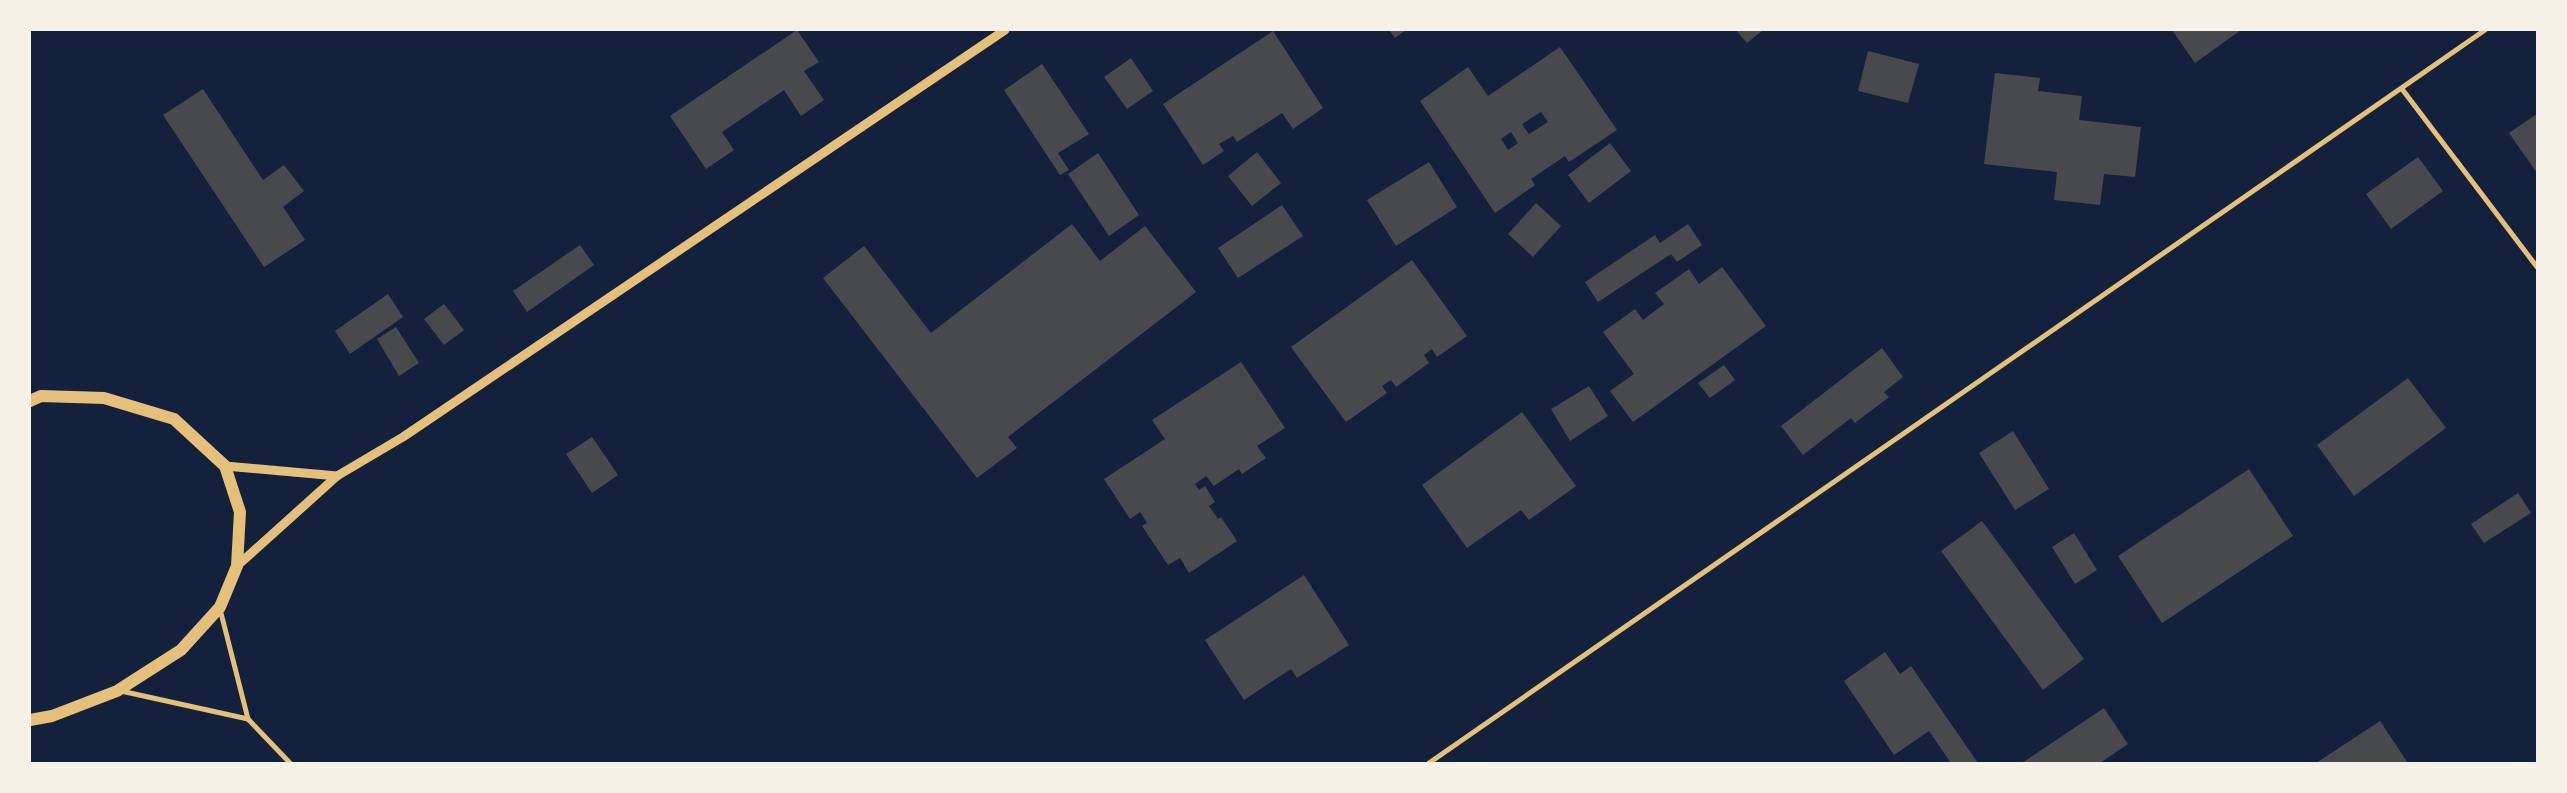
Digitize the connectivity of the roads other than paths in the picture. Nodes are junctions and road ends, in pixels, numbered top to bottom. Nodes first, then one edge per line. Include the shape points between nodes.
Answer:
1 (1005, 30) edge
2 (2485, 30) edge
3 (2402, 89) junction
4 (2537, 267) edge
5 (34, 396) edge
6 (226, 466) junction
7 (337, 476) junction
8 (238, 566) junction
9 (220, 608) junction
10 (117, 691) junction
11 (248, 719) junction
12 (30, 720) edge
13 (290, 763) edge
14 (1429, 763) edge

1 - 7 street via 411,432
2 - 3 street
3 - 4 street
3 - 14 street
5 - 6 main road via 104,398 174,419
6 - 7 street
6 - 8 main road via 240,512
7 - 8 street
8 - 9 main road
9 - 10 main road via 181,650
9 - 11 street
10 - 11 street
10 - 12 main road via 52,716
11 - 13 street

